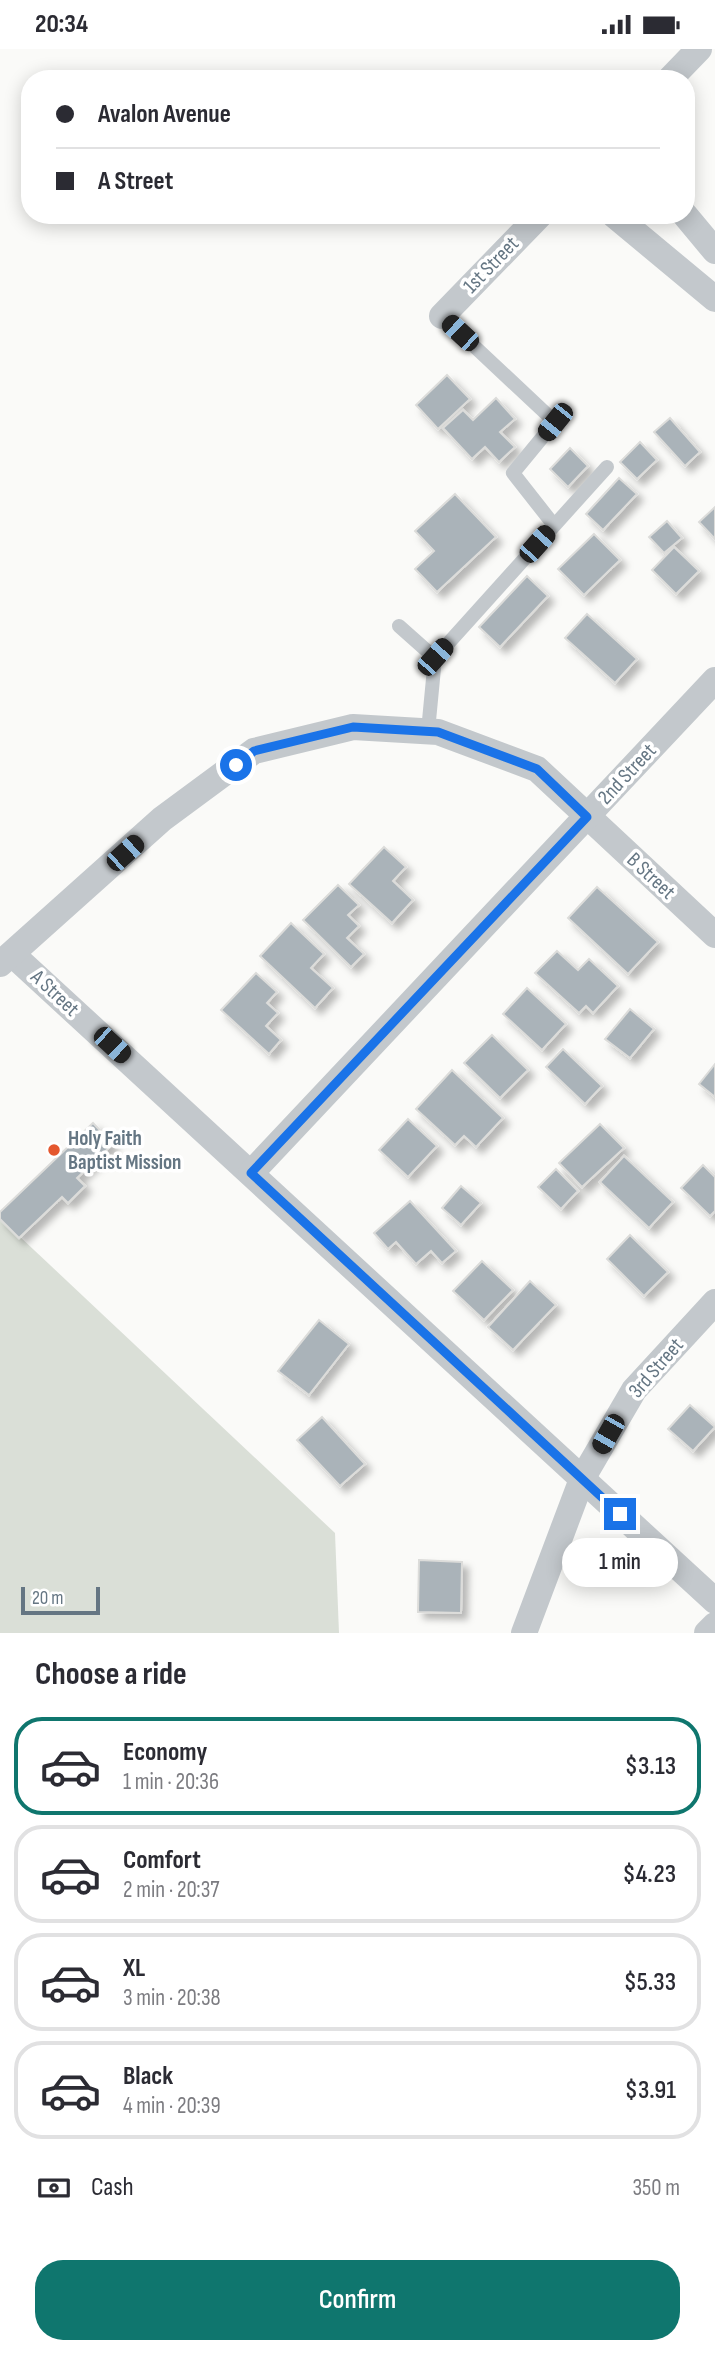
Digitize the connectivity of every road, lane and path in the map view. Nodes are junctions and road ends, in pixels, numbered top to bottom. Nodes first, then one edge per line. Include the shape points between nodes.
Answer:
1 (699, 49) edge
2 (679, 70) edge
3 (531, 224) edge
4 (625, 224) edge
5 (692, 224) edge
6 (715, 251) edge
7 (715, 299) edge
8 (442, 316) joint
9 (607, 467) dead end
10 (554, 524) junction
11 (399, 626) dead end
12 (435, 657) junction
13 (715, 680) edge
14 (428, 731) junction
15 (587, 817) junction
16 (715, 935) edge
17 (6, 959) edge
18 (251, 1173) junction
19 (715, 1303) edge
20 (582, 1479) junction
21 (715, 1601) edge
22 (715, 1625) edge
23 (524, 1633) edge
24 (707, 1633) edge

1 - 2 street
3 - 8 street, 1st Street
4 - 7 street
5 - 6 street
8 - 10 lane via 555,422 513,474
9 - 10 lane
10 - 12 lane
11 - 12 lane
12 - 14 lane
13 - 15 street, 2nd Street
14 - 15 street, B Street via 537,769
14 - 17 street, B Street via 353,727 254,751 162,819
15 - 16 street, B Street
15 - 18 street, 2nd Street
17 - 18 street, A Street
18 - 20 street, A Street
19 - 20 street, 3rd Street via 634,1390
20 - 21 street, A Street
20 - 23 street, 3rd Street
22 - 24 street

